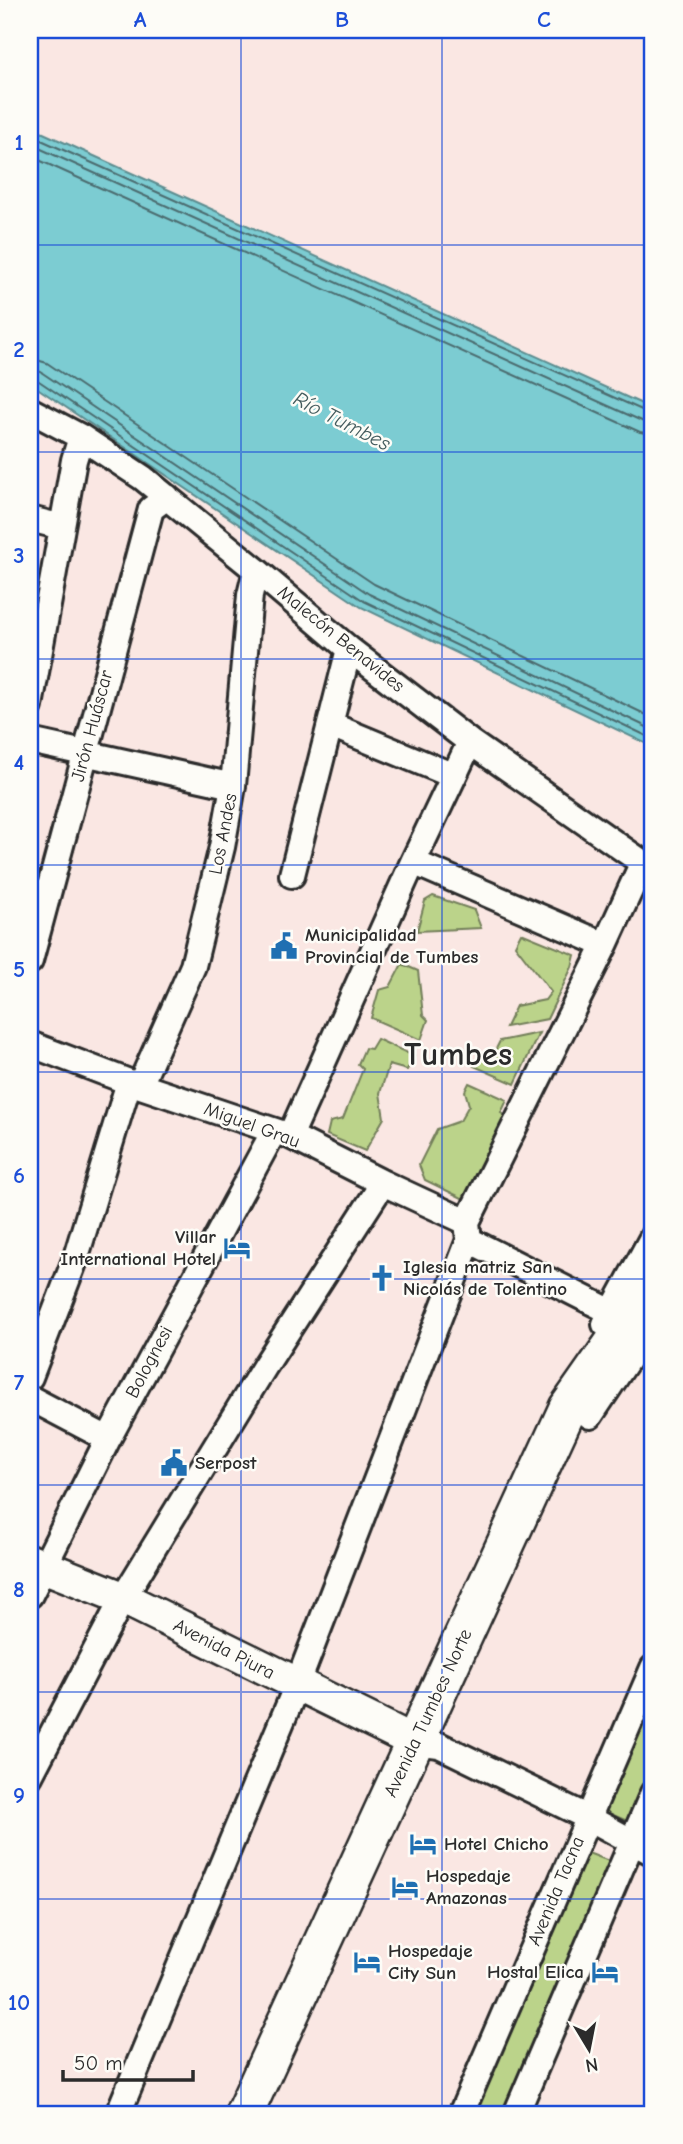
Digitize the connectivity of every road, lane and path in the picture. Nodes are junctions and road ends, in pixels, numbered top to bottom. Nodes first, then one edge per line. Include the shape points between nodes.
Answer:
1 (30, 410) edge
2 (82, 437) junction
3 (167, 497) junction
4 (30, 519) edge
5 (62, 527) junction
6 (256, 569) junction
7 (349, 649) junction
8 (30, 706) edge
9 (331, 725) junction
10 (30, 741) edge
11 (470, 742) junction
12 (85, 752) junction
13 (454, 776) junction
14 (233, 786) junction
15 (413, 862) junction
16 (648, 866) edge
17 (292, 875) dead end
18 (605, 945) junction
19 (30, 961) edge
20 (30, 1044) edge
21 (135, 1084) junction
22 (282, 1134) junction
23 (383, 1183) junction
24 (468, 1231) junction
25 (653, 1236) edge
26 (653, 1276) edge
27 (639, 1324) edge
28 (30, 1377) edge
29 (30, 1398) edge
30 (108, 1439) junction
31 (37, 1564) edge
32 (30, 1595) edge
33 (123, 1598) junction
34 (653, 1668) edge
35 (297, 1685) junction
36 (429, 1749) junction
37 (30, 1776) edge
38 (653, 1793) edge
39 (585, 1825) junction
40 (642, 1848) edge
41 (118, 2114) edge
42 (244, 2114) edge
43 (270, 2114) edge
44 (461, 2114) edge
45 (516, 2114) edge

1 - 2 street, Malecón Benavides
2 - 3 street, Malecón Benavides
2 - 5 street
3 - 6 street, Malecón Benavides
3 - 12 street, Jirón Huáscar via 152,509
4 - 5 street
5 - 8 street
6 - 7 street, Malecón Benavides
6 - 14 street, Los Andes
7 - 9 street
7 - 11 street, Malecón Benavides
9 - 13 street
9 - 17 street
10 - 12 street
11 - 13 street, Bolognesi
11 - 16 street, Malecón Benavides
12 - 14 street
12 - 19 street, Jirón Huáscar
13 - 15 street, Bolognesi
14 - 21 street, Los Andes via 193,966
15 - 18 street
15 - 22 street, Bolognesi
16 - 18 street
18 - 24 street
20 - 21 street, Miguel Grau
21 - 22 street, Miguel Grau
21 - 28 street, Los Andes
22 - 23 street, Miguel Grau
22 - 30 street, Bolognesi
23 - 24 street, Miguel Grau
23 - 33 street
24 - 27 street, Miguel Grau
24 - 35 street
25 - 27 street
26 - 27 highway, Avenida Tumbes Norte
27 - 36 highway, Avenida Tumbes Norte via 579,1412
29 - 30 street
30 - 31 street, Bolognesi
31 - 32 street, Bolognesi
31 - 33 main road, Avenida Piura
33 - 35 main road, Avenida Piura
33 - 37 street
34 - 39 street, Avenida Tacna
35 - 36 main road, Avenida Piura
35 - 41 street
36 - 39 street, Avenida Piura
36 - 42 highway, Avenida Tumbes Norte
36 - 43 highway, Avenida Tumbes Norte
38 - 40 street
39 - 40 street, Avenida Piura
39 - 44 street, Avenida Tacna
40 - 45 street

